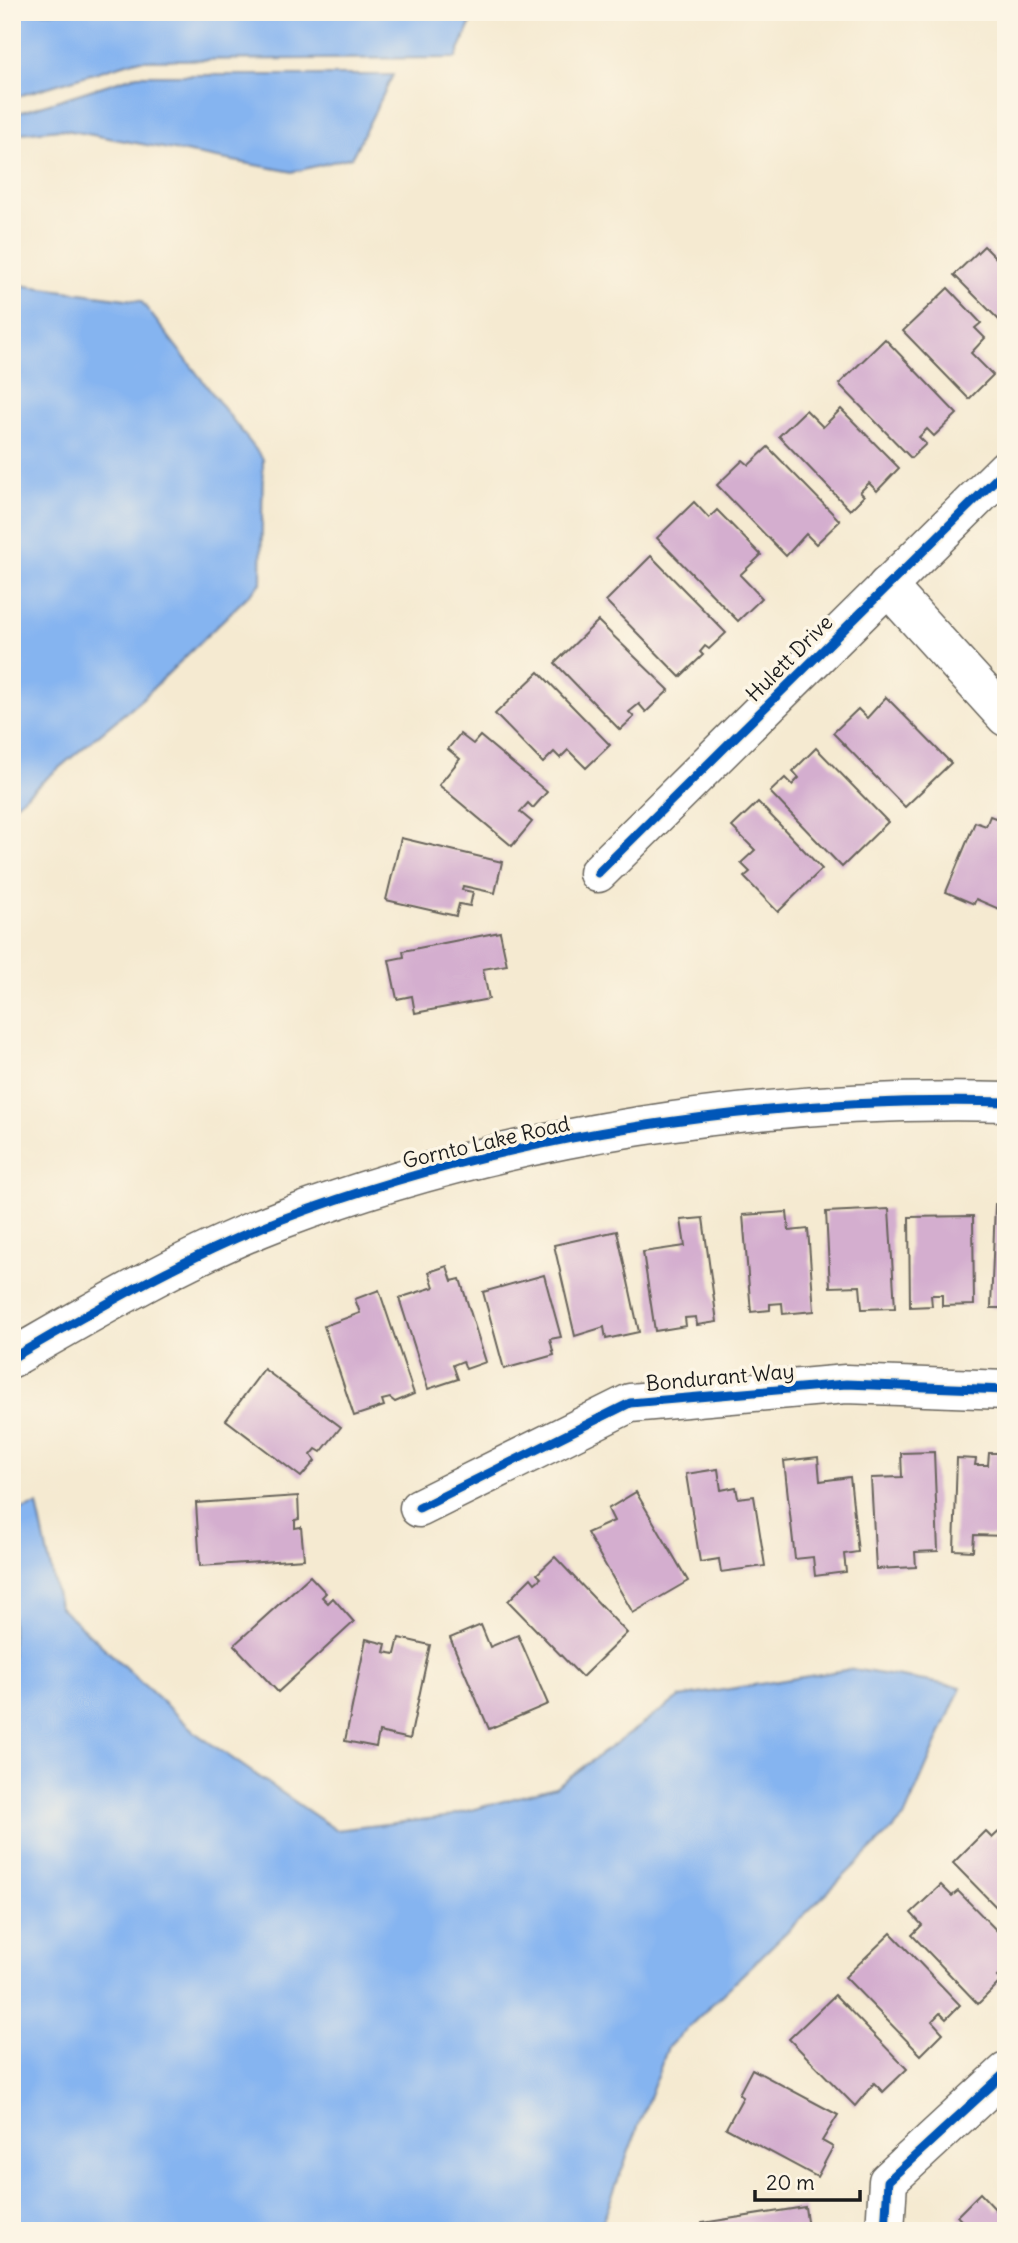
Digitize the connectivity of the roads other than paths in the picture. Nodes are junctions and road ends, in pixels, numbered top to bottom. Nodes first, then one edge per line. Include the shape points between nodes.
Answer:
1 (1006, 469) edge
2 (887, 586) junction
3 (1006, 717) edge
4 (598, 873) dead end
5 (1006, 1102) edge
6 (12, 1358) edge
7 (1006, 1390) edge
8 (419, 1508) dead end
9 (1006, 2072) edge
10 (885, 2231) edge

1 - 2 street, Hulett Drive
2 - 3 street
2 - 4 street, Hulett Drive
5 - 6 street, Gornto Lake Road via 725,1115 617,1130 484,1157 393,1181 278,1221 153,1277
7 - 8 street, Bondurant Way via 846,1384 630,1403
9 - 10 street via 888,2181

